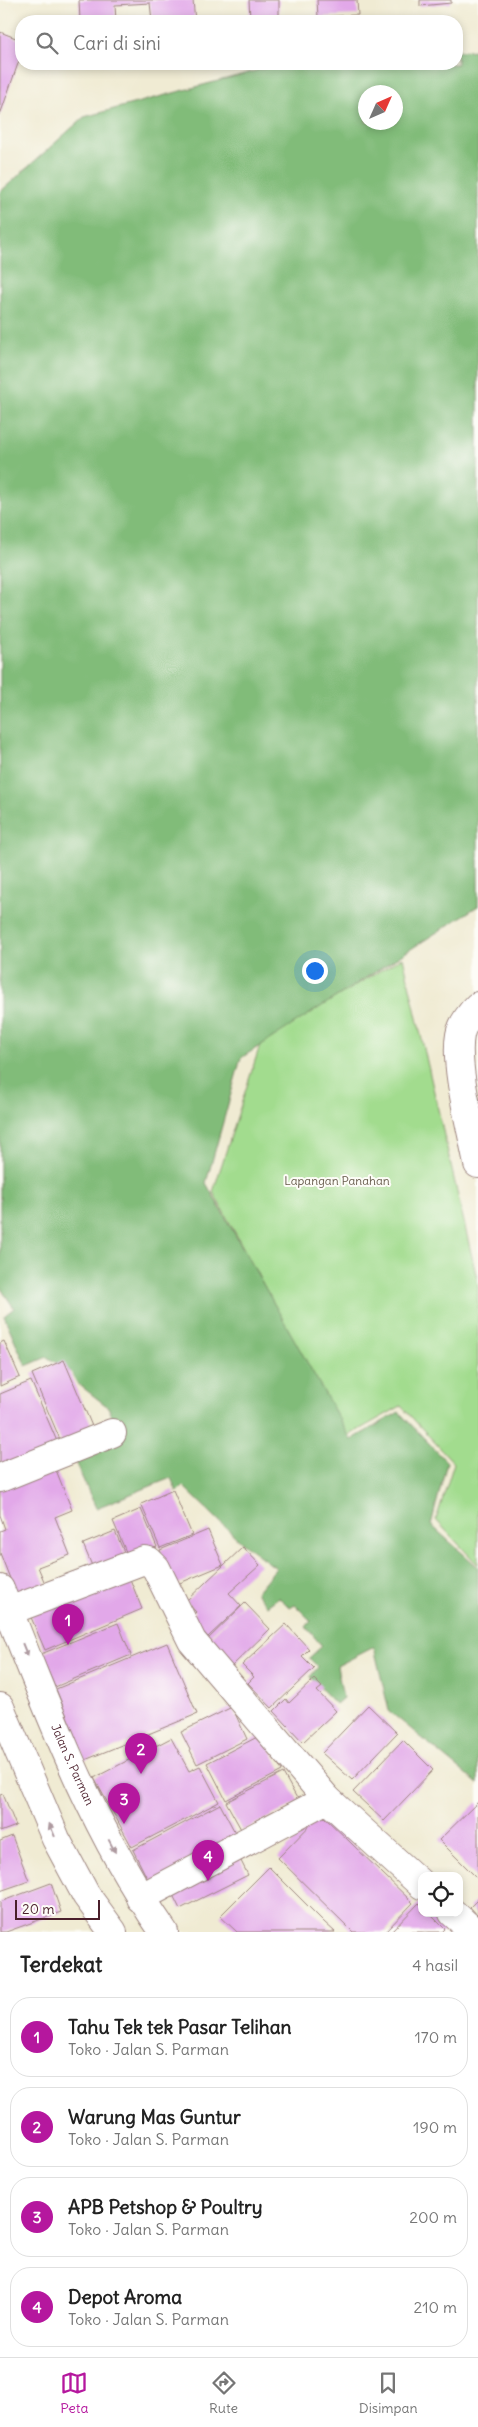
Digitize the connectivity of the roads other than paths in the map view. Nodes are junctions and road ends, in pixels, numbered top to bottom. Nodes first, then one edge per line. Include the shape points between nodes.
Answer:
1 (478, 1006) edge
2 (478, 1164) edge
3 (112, 1433) dead end
4 (0, 1478) edge
5 (5, 1600) edge
6 (0, 1706) edge
7 (327, 1800) junction
8 (418, 1881) edge
9 (140, 1898) junction
10 (457, 1917) edge
11 (113, 1932) edge
12 (164, 1932) edge
13 (474, 1932) edge

1 - 2 street via 460,1033 458,1056
3 - 4 street
5 - 7 street via 149,1561 156,1568 192,1640
5 -> 9 street, Jalan S. Parman via 79,1783
11 -> 6 street via 86,1895 56,1839
7 - 8 street
7 - 9 street
9 - 12 street, Jalan S. Parman
10 - 13 street

